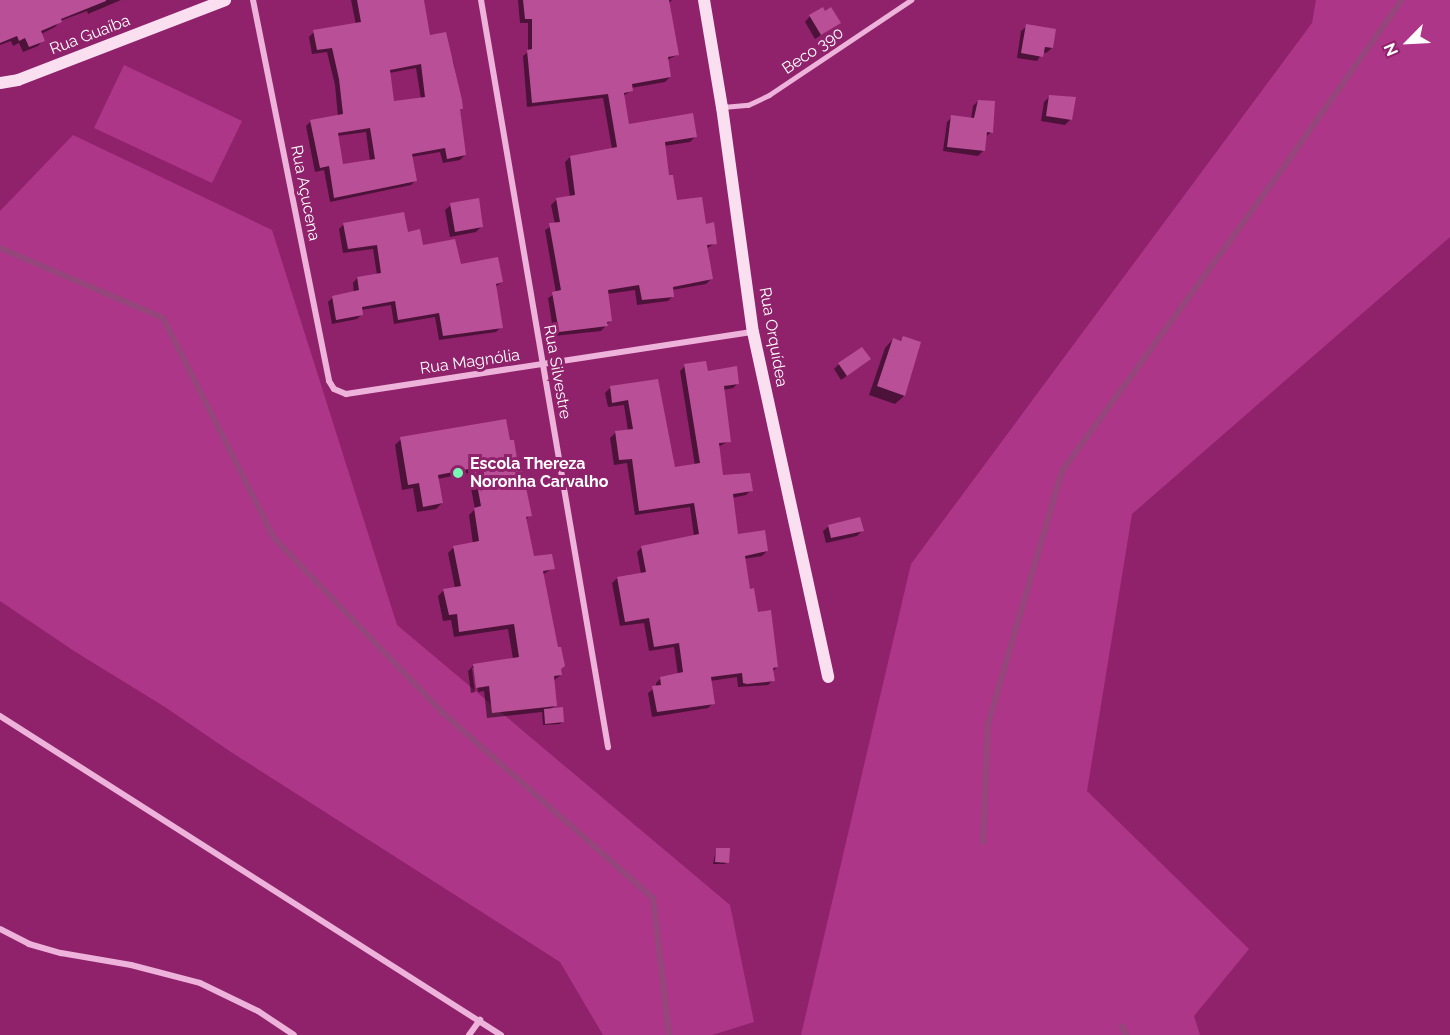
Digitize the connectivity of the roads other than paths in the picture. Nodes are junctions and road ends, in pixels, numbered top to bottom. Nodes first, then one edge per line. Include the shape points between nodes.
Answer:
1 (225, 0) edge
2 (253, 0) edge
3 (481, 0) edge
4 (704, 0) edge
5 (911, 0) edge
6 (0, 83) edge
7 (722, 107) junction
8 (753, 332) junction
9 (542, 364) junction
10 (334, 389) joint
11 (828, 677) dead end
12 (0, 716) edge
13 (608, 747) dead end
14 (0, 929) edge
15 (480, 1020) junction
16 (294, 1035) edge
17 (469, 1035) edge
18 (501, 1035) edge

1 - 6 street, Rua Guaíba via 18,80
2 - 10 street, Rua Açucena via 329,381
3 - 9 street, Rua Silvestre
4 - 7 street, Rua Orquídea
5 - 7 lane, Beco 390 via 769,95 748,105
7 - 8 street, Rua Orquídea
8 - 9 street, Rua Magnólia
8 - 11 street, Rua Orquídea
9 - 10 street, Rua Magnólia via 346,394
9 - 13 street, Rua Silvestre
12 - 15 street
14 - 16 street via 29,944 62,953 150,969 200,983 258,1011
15 - 17 street
15 - 18 street

